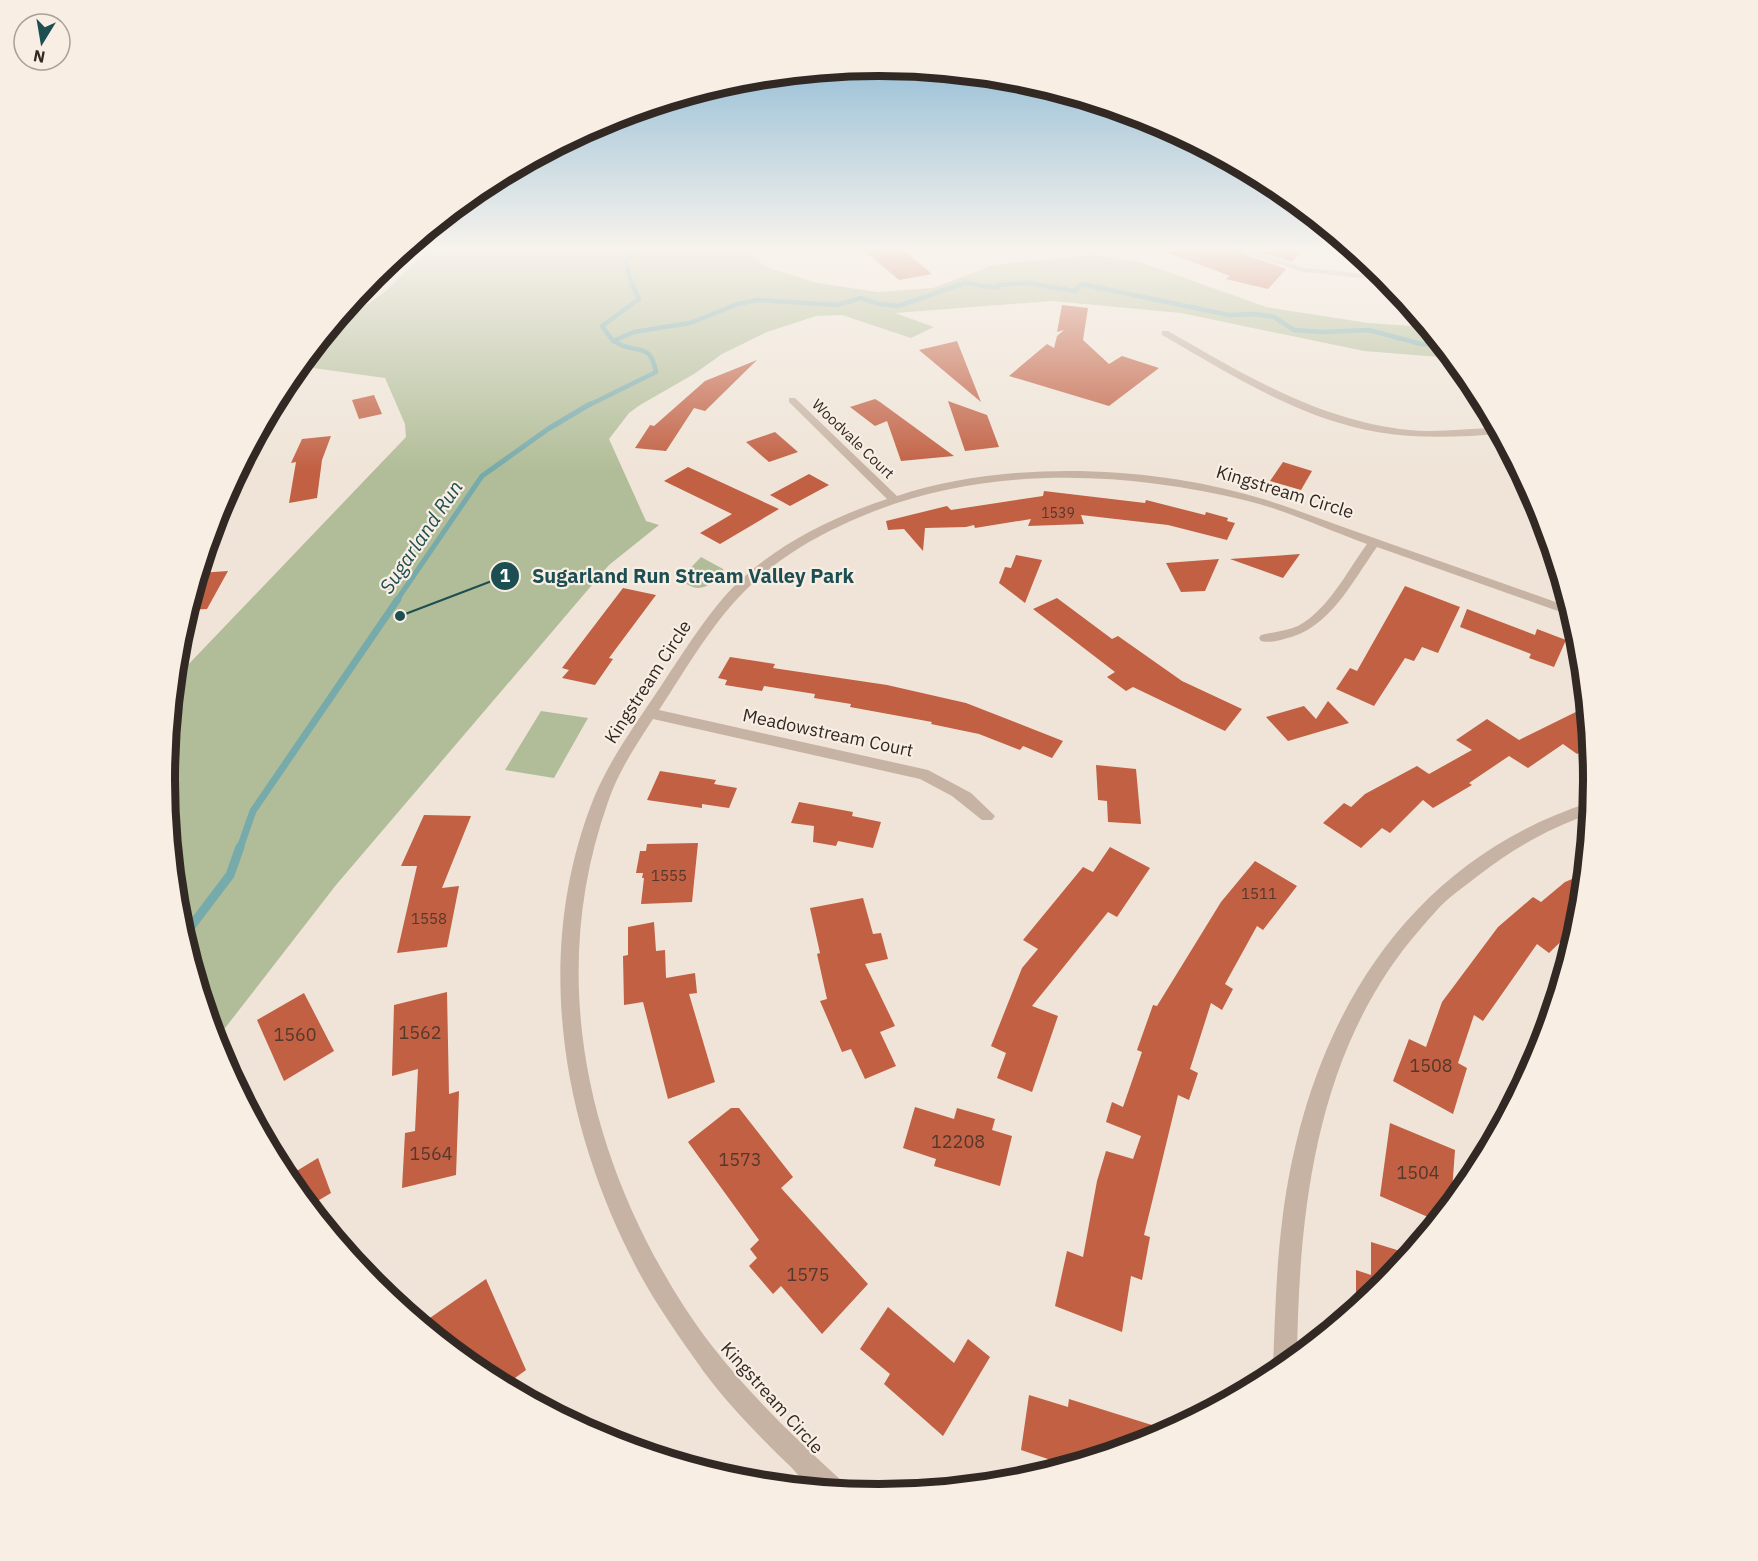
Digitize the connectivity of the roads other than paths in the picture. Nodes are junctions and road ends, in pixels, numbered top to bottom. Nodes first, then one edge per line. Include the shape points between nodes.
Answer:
1 (1165, 333) dead end
2 (792, 400) dead end
3 (1490, 431) edge
4 (894, 499) junction
5 (1375, 541) junction
6 (1561, 608) edge
7 (1266, 638) dead end
8 (650, 713) junction
9 (1582, 812) edge
10 (987, 816) dead end
11 (1285, 1355) edge
12 (824, 1482) edge

1 - 3 street via 1287,401 1334,419 1412,433
2 - 4 street, Woodvale Court
4 - 5 street, Kingstream Circle via 934,488 1012,476 1133,477 1210,488 1253,499
4 - 8 street, Kingstream Circle via 829,526 764,567 715,615
5 - 6 street, Kingstream Circle
5 - 7 street via 1319,616 1296,631
8 - 10 street, Meadowstream Court via 923,774 969,798
8 - 12 street, Kingstream Circle via 601,801 584,850 572,905 567,963 570,1028 580,1093 602,1167 630,1233 672,1309 723,1378
9 - 11 street via 1529,833 1480,862 1437,897 1386,956 1355,1006 1330,1062 1308,1134 1293,1211

